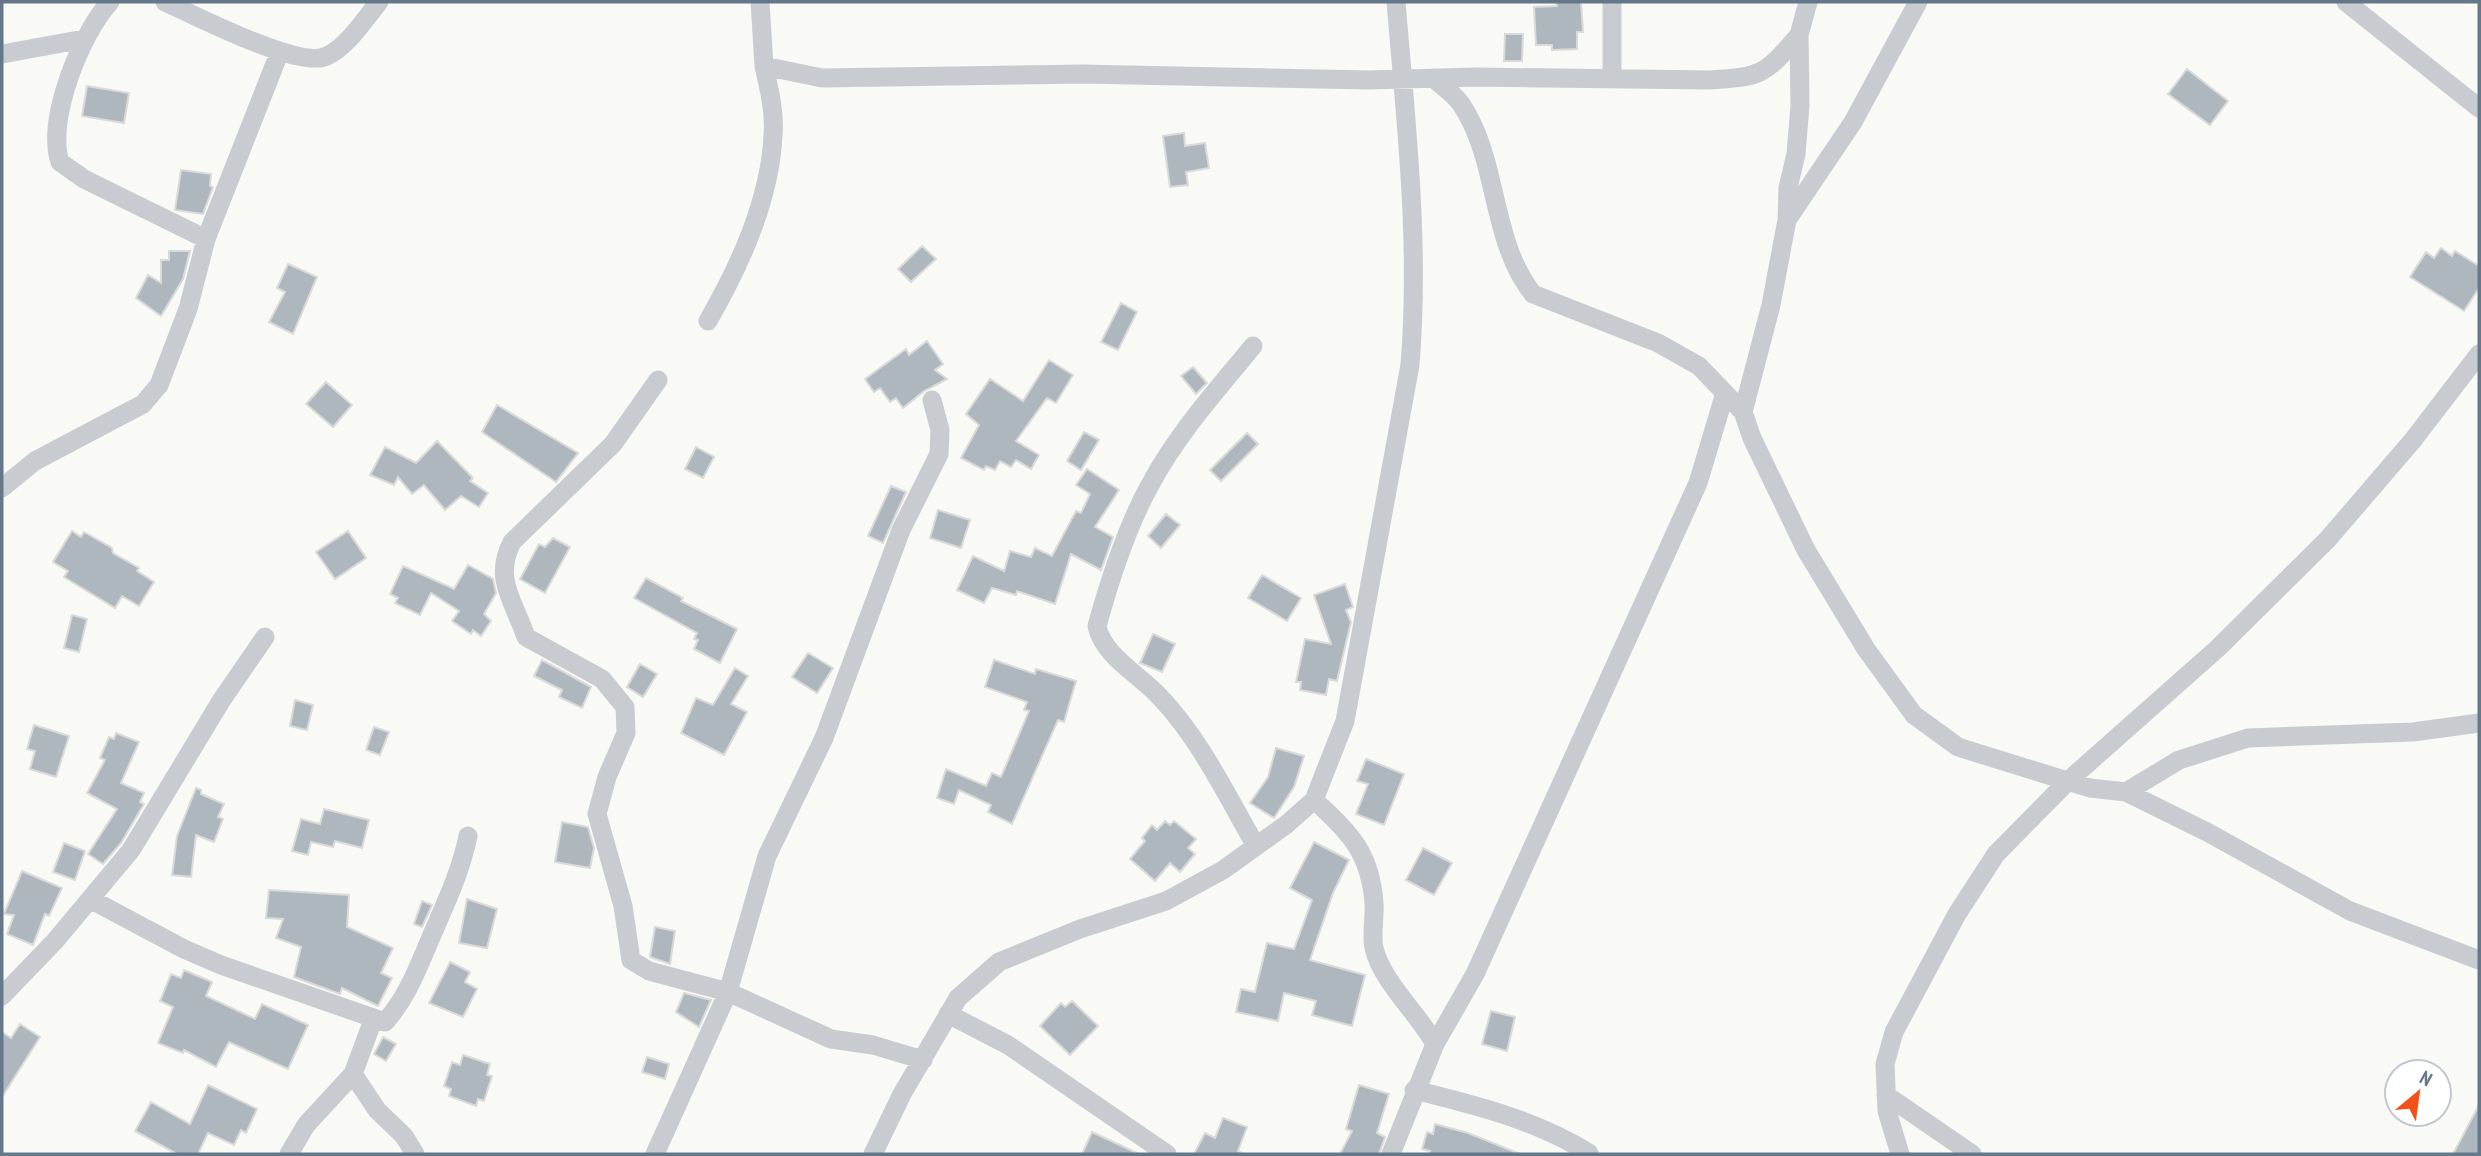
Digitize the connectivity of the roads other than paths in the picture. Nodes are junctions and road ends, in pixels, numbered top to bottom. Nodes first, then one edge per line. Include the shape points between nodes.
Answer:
1 (110, 2) edge
2 (165, 2) edge
3 (379, 2) edge
4 (760, 2) edge
5 (1396, 2) edge
6 (1612, 2) edge
7 (1808, 2) edge
8 (1918, 2) edge
9 (2346, 2) edge
10 (1799, 35) junction
11 (84, 39) junction
12 (280, 51) junction
13 (2, 54) edge
14 (764, 66) junction
15 (1433, 78) junction
16 (1402, 79) junction
17 (1612, 79) junction
18 (2479, 108) edge
19 (1787, 220) junction
20 (206, 239) junction
21 (708, 321) dead end
22 (1253, 346) dead end
23 (2477, 363) edge
24 (658, 380) dead end
25 (1725, 393) junction
26 (932, 400) dead end
27 (1743, 412) junction
28 (2, 488) edge
29 (265, 637) dead end
30 (2479, 723) edge
31 (2069, 780) junction
32 (2126, 792) junction
33 (1314, 800) junction
34 (468, 836) dead end
35 (1256, 846) junction
36 (90, 899) junction
37 (2479, 960) edge
38 (728, 992) junction
39 (2, 996) edge
40 (948, 1014) junction
41 (373, 1020) junction
42 (1435, 1044) junction
43 (923, 1060) junction
44 (353, 1074) junction
45 (1414, 1090) junction
46 (1886, 1095) junction
47 (1589, 1153) edge
48 (289, 1154) edge
49 (415, 1154) edge
50 (655, 1154) edge
51 (873, 1154) edge
52 (1167, 1154) edge
53 (1391, 1154) edge
54 (1900, 1154) edge
55 (1972, 1154) edge

1 - 11 street
2 - 12 street
3 - 12 street via 327,57 313,59
4 - 14 street
5 - 16 street
6 - 17 street
7 - 10 street
8 - 19 street via 1847,132
9 - 18 street
10 - 17 street via 1768,71 1744,78
10 - 19 street via 1800,106
11 - 13 street
11 - 20 street via 57,135 60,162 84,179
12 - 20 street
14 - 16 street via 822,78 1083,74
14 - 21 street via 774,135 768,169 746,245
15 - 16 street
15 - 17 street
15 - 25 street via 1460,103 1475,133 1505,235 1533,294 1658,343 1699,366
16 - 33 street via 1414,245 1410,365 1345,721
19 - 27 street
20 - 28 street via 188,309 159,385 143,404 35,461
22 - 35 street via 1184,432 1150,484 1097,626 1099,638 1112,653 1179,719
23 - 31 street via 2328,538 2218,648
24 - 38 street via 613,444 512,542 502,575 526,637 602,679 625,707 626,733 597,814 623,906 631,960 649,971
25 - 27 street
25 - 42 street via 1698,483 1480,962
26 - 38 street via 940,430 939,454 901,530 824,738 767,856
27 - 31 street via 1806,550 1881,672 1914,715 1958,747
29 - 36 street via 131,850
30 - 32 street via 2413,732 2248,738 2179,760
31 - 32 street via 2090,788
31 - 46 street via 1996,854 1956,914 1894,1032 1885,1064
32 - 37 street via 2350,911
33 - 35 street
33 - 42 street via 1360,849 1373,877 1374,947 1403,1000
34 - 41 street via 461,869 399,1007 385,1022
35 - 40 street via 1166,901 999,962 958,998
36 - 39 street
36 - 41 street via 197,954
38 - 43 street via 831,1039
38 - 50 street
40 - 43 street
40 - 52 street via 1009,1045
41 - 44 street
42 - 45 street
43 - 51 street
44 - 48 street via 306,1125
44 - 49 street
45 - 47 street via 1524,1121
45 - 53 street
46 - 54 street
46 - 55 street

